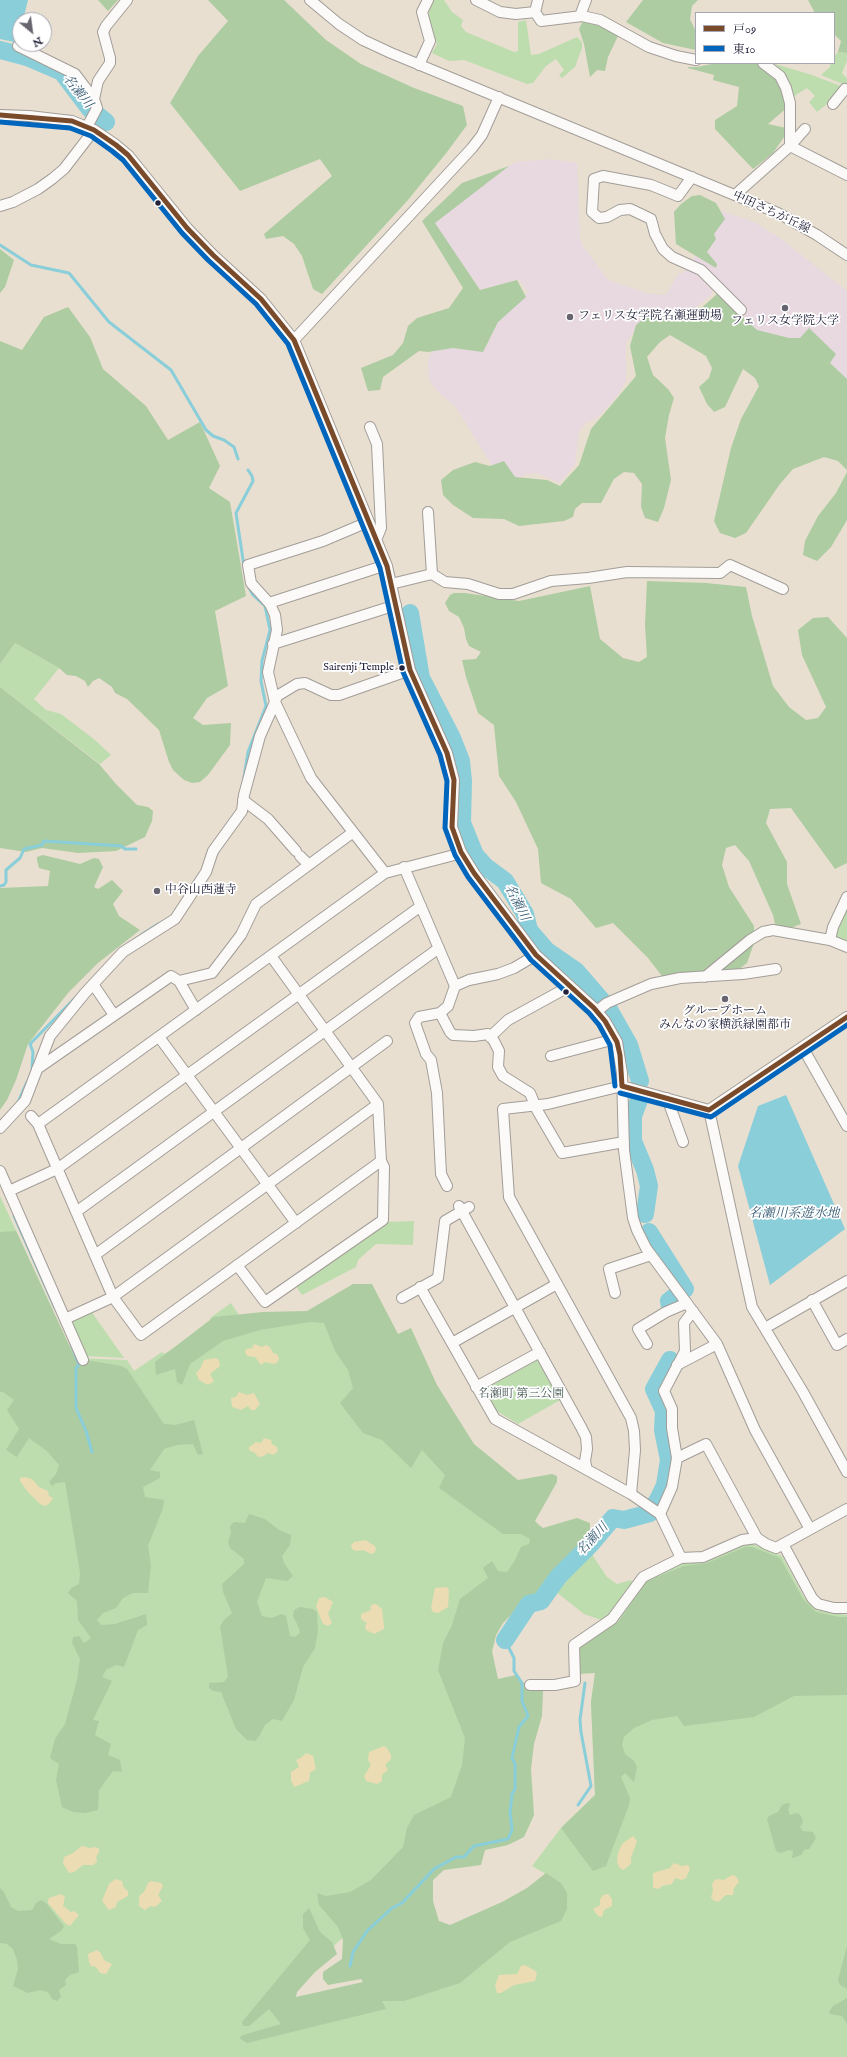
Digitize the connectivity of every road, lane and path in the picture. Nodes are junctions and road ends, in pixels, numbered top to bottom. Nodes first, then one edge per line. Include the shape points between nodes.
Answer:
1 (127, 0) edge
2 (310, 0) edge
3 (428, 0) edge
4 (538, 0) edge
5 (586, 0) edge
6 (481, 1) edge
7 (535, 12) junction
8 (580, 16) junction
9 (31, 52) edge
10 (695, 60) edge
11 (765, 64) edge
12 (419, 65) junction
13 (847, 90) edge
14 (499, 97) junction
15 (96, 104) junction
16 (833, 104) dead end
17 (0, 115) edge
18 (90, 128) junction
19 (806, 129) dead end
20 (790, 146) junction
21 (847, 175) edge
22 (692, 177) junction
23 (735, 195) junction
24 (0, 206) edge
25 (847, 255) edge
26 (741, 310) dead end
27 (294, 340) junction
28 (370, 427) dead end
29 (428, 512) dead end
30 (368, 522) junction
31 (376, 540) junction
32 (386, 565) junction
33 (432, 574) junction
34 (391, 584) junction
35 (783, 589) dead end
36 (269, 603) junction
37 (396, 605) junction
38 (273, 644) junction
39 (410, 670) junction
40 (274, 702) junction
41 (243, 800) junction
42 (352, 833) junction
43 (462, 853) junction
44 (309, 865) junction
45 (404, 867) junction
46 (385, 873) junction
47 (847, 897) edge
48 (421, 906) junction
49 (830, 940) junction
50 (847, 947) edge
51 (439, 948) junction
52 (536, 955) junction
53 (271, 956) junction
54 (776, 969) dead end
55 (705, 977) junction
56 (179, 981) junction
57 (93, 984) junction
58 (455, 986) junction
59 (570, 986) junction
60 (298, 994) junction
61 (602, 1007) junction
62 (196, 1010) junction
63 (440, 1013) junction
64 (114, 1015) junction
65 (847, 1017) edge
66 (325, 1031) junction
67 (159, 1037) junction
68 (490, 1037) junction
69 (615, 1039) junction
70 (387, 1042) dead end
71 (803, 1048) junction
72 (551, 1056) dead end
73 (352, 1068) junction
74 (37, 1069) junction
75 (188, 1076) junction
76 (622, 1086) junction
77 (667, 1098) junction
78 (378, 1104) junction
79 (536, 1106) junction
80 (25, 1110) junction
81 (709, 1110) junction
82 (843, 1110) edge
83 (215, 1112) junction
84 (38, 1124) junction
85 (847, 1126) edge
86 (0, 1128) edge
87 (624, 1142) junction
88 (683, 1142) dead end
89 (241, 1148) junction
90 (381, 1161) junction
91 (57, 1169) junction
92 (0, 1171) edge
93 (268, 1185) junction
94 (447, 1186) dead end
95 (9, 1191) junction
96 (76, 1212) junction
97 (296, 1223) junction
98 (95, 1255) junction
99 (651, 1255) junction
100 (237, 1265) junction
101 (847, 1281) edge
102 (557, 1284) junction
103 (420, 1288) junction
104 (615, 1293) dead end
105 (113, 1297) junction
106 (402, 1298) dead end
107 (812, 1300) junction
108 (690, 1307) junction
109 (515, 1308) junction
110 (65, 1319) junction
111 (765, 1328) junction
112 (847, 1339) edge
113 (452, 1343) junction
114 (647, 1344) dead end
115 (717, 1344) junction
116 (540, 1352) junction
117 (83, 1360) dead end
118 (677, 1365) junction
119 (476, 1387) junction
120 (677, 1458) junction
121 (587, 1470) junction
122 (847, 1472) edge
123 (632, 1494) junction
124 (847, 1508) edge
125 (660, 1514) junction
126 (810, 1529) junction
127 (757, 1538) junction
128 (783, 1544) junction
129 (681, 1558) junction
130 (847, 1608) edge
131 (530, 1685) dead end

1 - 15 street via 103,32 110,63 96,88
2 - 12 street, 中田さちが丘線 via 363,40
3 - 12 street via 422,12 430,40
4 - 7 street
5 - 8 street
6 - 7 street via 500,12
7 - 8 street via 541,21
8 - 10 street via 600,20 649,47
9 - 15 street via 71,71
11 - 20 street via 780,76 786,88 790,103
12 - 14 street, 中田さちが丘線
13 - 16 street via 845,89
14 - 22 street, 中田さちが丘線
14 - 27 street via 482,135 472,148
15 - 18 street
17 - 18 street via 57,118
18 - 24 street via 64,169 38,189
18 - 27 street via 128,155 187,228 261,299
19 - 20 street
20 - 21 street
20 - 23 street
22 - 23 street, 中田さちが丘線
22 - 26 street via 678,196 651,185 603,176 594,179 592,212 599,218 630,209 651,219 663,250 672,257 701,270
23 - 25 street, 中田さちが丘線 via 784,217
27 - 30 street
28 - 31 street via 377,444 381,528
29 - 33 street
30 - 31 street
30 - 36 street via 323,541 248,565 251,583
31 - 32 street
32 - 34 street
32 - 36 street
33 - 34 street
33 - 35 street via 445,582 468,584 499,594 513,594 551,581 626,572 720,573 730,565
34 - 37 street
36 - 38 street via 275,615 277,630
37 - 38 street
37 - 39 street
38 - 40 street via 268,672
39 - 40 street via 339,695 331,695 305,683 297,684 277,696
39 - 43 street via 447,753 454,780 452,827
40 - 41 street via 260,736
40 - 42 street via 311,778
41 - 44 street via 268,819
41 - 57 street via 242,811 213,851 206,872 175,919 123,952
42 - 44 street
42 - 46 street
43 - 45 street
43 - 52 street via 474,873
44 - 56 street via 256,904 241,935 212,973
45 - 46 street
45 - 48 street
46 - 53 street
47 - 49 street
48 - 51 street
48 - 60 street
49 - 50 street
49 - 55 street via 773,930 763,932
51 - 58 street
51 - 66 street
52 - 58 street via 514,968
52 - 59 street
53 - 60 street
53 - 62 street
54 - 55 street
55 - 61 street via 680,978 651,984
56 - 62 street
56 - 64 street via 171,976
57 - 64 street
57 - 74 street via 50,1036
58 - 63 street via 448,1006
59 - 61 street
59 - 68 street via 508,1020
60 - 66 street
60 - 75 street
61 - 69 street via 605,1021
62 - 67 street
63 - 68 street via 453,1035 488,1034
63 - 94 street via 419,1017 413,1024 431,1060 437,1092 441,1174
64 - 74 street
65 - 71 street
66 - 73 street
66 - 83 street
67 - 75 street
67 - 84 street
68 - 79 street via 499,1051 498,1067 503,1076 530,1093
69 - 72 street
69 - 76 street via 620,1055
70 - 73 street
71 - 81 street
71 - 82 street
73 - 78 street
73 - 89 street
74 - 80 street
75 - 83 street
75 - 91 street
76 - 77 street
76 - 79 street
76 - 87 street
77 - 81 street
77 - 88 street
78 - 90 street
78 - 93 street
79 - 87 street via 562,1153
79 - 102 street via 503,1109 506,1194
80 - 84 street
80 - 86 street
81 - 111 street via 752,1308
82 - 85 street
83 - 89 street
83 - 96 street
84 - 91 street
87 - 99 street via 633,1218 641,1240
89 - 93 street
89 - 98 street
90 - 97 street
90 - 100 street via 384,1167 383,1220 265,1302
91 - 95 street
91 - 96 street
92 - 95 street
93 - 97 street
93 - 105 street
95 - 110 street
96 - 98 street
97 - 100 street
98 - 105 street
99 - 104 street via 609,1269
99 - 108 street
100 - 105 street via 141,1335
101 - 107 street
102 - 109 street
102 - 123 street via 631,1418 635,1450
103 - 106 street
103 - 109 street via 438,1278 445,1221 463,1208
103 - 113 street
105 - 110 street
107 - 111 street
107 - 112 street via 837,1344
108 - 114 street via 666,1312 638,1328
108 - 115 street
108 - 118 street via 684,1323 685,1351
109 - 113 street
109 - 116 street
110 - 117 street
111 - 122 street
113 - 119 street
115 - 118 street
115 - 126 street via 754,1430
116 - 119 street
116 - 121 street via 586,1437
118 - 120 street via 664,1391 672,1409
119 - 121 street via 495,1419
120 - 125 street via 672,1486
120 - 127 street via 706,1444
121 - 123 street
123 - 125 street
124 - 126 street
125 - 129 street
126 - 128 street
127 - 128 street via 776,1548
127 - 129 street via 742,1540 703,1556
128 - 130 street via 812,1598 818,1604
129 - 131 street via 643,1577 612,1619 574,1646 575,1681 555,1685

